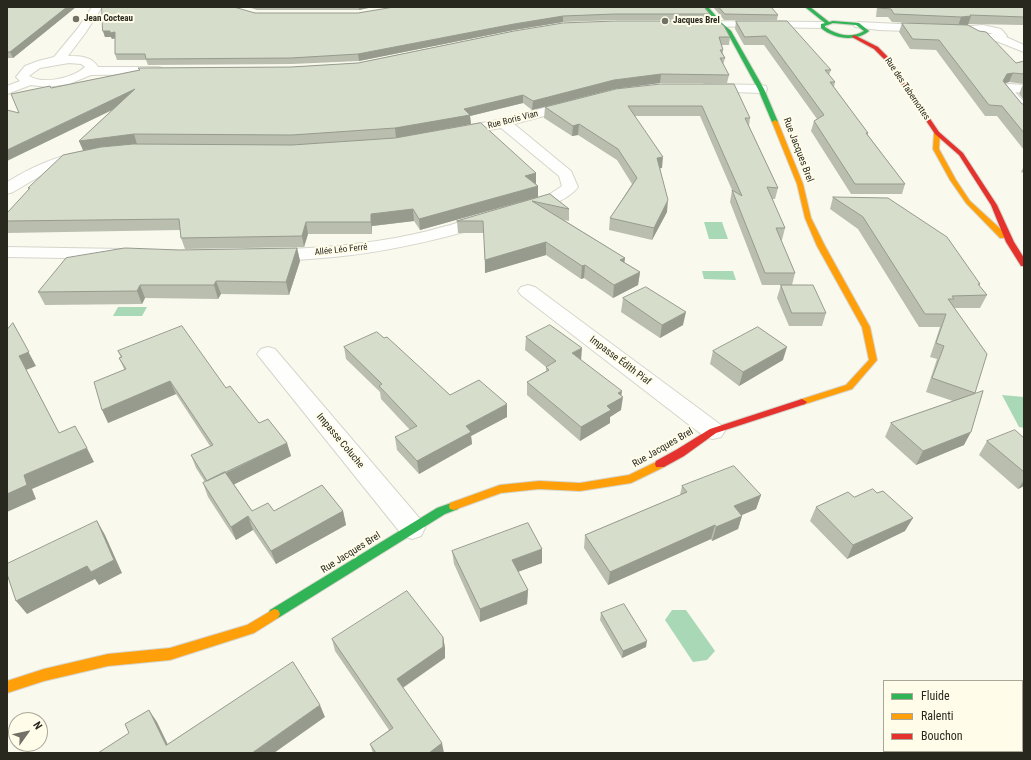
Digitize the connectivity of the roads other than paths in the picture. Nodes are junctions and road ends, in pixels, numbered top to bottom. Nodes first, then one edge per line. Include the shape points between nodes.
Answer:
1 (97, 7) edge
2 (706, 7) edge
3 (807, 7) edge
4 (819, 7) edge
5 (720, 24) junction
6 (827, 26) junction
7 (859, 27) junction
8 (729, 31) junction
9 (1016, 33) dead end
10 (998, 35) junction
11 (854, 36) junction
12 (1024, 49) edge
13 (58, 60) junction
14 (89, 71) junction
15 (173, 71) edge
16 (23, 75) junction
17 (695, 88) edge
18 (761, 89) junction
19 (1024, 89) edge
20 (7, 90) edge
21 (586, 101) edge
22 (1024, 110) edge
23 (504, 123) junction
24 (936, 133) junction
25 (440, 135) edge
26 (90, 155) edge
27 (7, 189) edge
28 (1010, 242) junction
29 (7, 252) edge
30 (138, 255) edge
31 (248, 255) edge
32 (1024, 264) edge
33 (528, 291) dead end
34 (268, 354) dead end
35 (713, 431) junction
36 (412, 528) junction
37 (7, 687) edge

1 - 13 street
2 - 5 street
3 - 6 street
4 - 7 street
5 - 6 street
5 - 8 street
5 - 8 street via 686,28
6 - 7 street via 839,22
6 - 8 street
6 - 11 street via 840,35
7 - 10 street
7 - 11 street
8 - 18 street, Rue Jacques Brel
9 - 10 street
10 - 12 street
11 - 24 street, Rue des Tabernottes via 876,48 887,59
13 - 14 street via 86,61 92,67
13 - 16 street via 39,64
14 - 15 street
14 - 16 street via 62,82 38,83
16 - 20 street
17 - 18 street
18 - 35 street, Rue Jacques Brel via 800,184 808,218 866,327 873,360 849,387
19 - 22 street via 1006,90
21 - 23 street, Rue Boris Vian
23 - 25 street, Rue Boris Vian
23 - 31 street, Allée Léo Ferré via 566,174 570,186 553,199 403,242 304,254
24 - 28 street, Rue des Tabernottes via 961,154 994,205
24 - 28 street, Rue des Tabernottes via 936,149 953,180 968,202
26 - 27 street via 66,159 31,173
28 - 32 street, Rue des Tabernottes
29 - 30 street
33 - 35 street, Impasse Édith Piaf
34 - 36 street, Impasse Coluche
35 - 36 street, Rue Jacques Brel via 680,453 631,479 580,487 539,485 500,489 441,511
36 - 37 street, Rue Jacques Brel via 250,628 170,654 108,660 44,675

